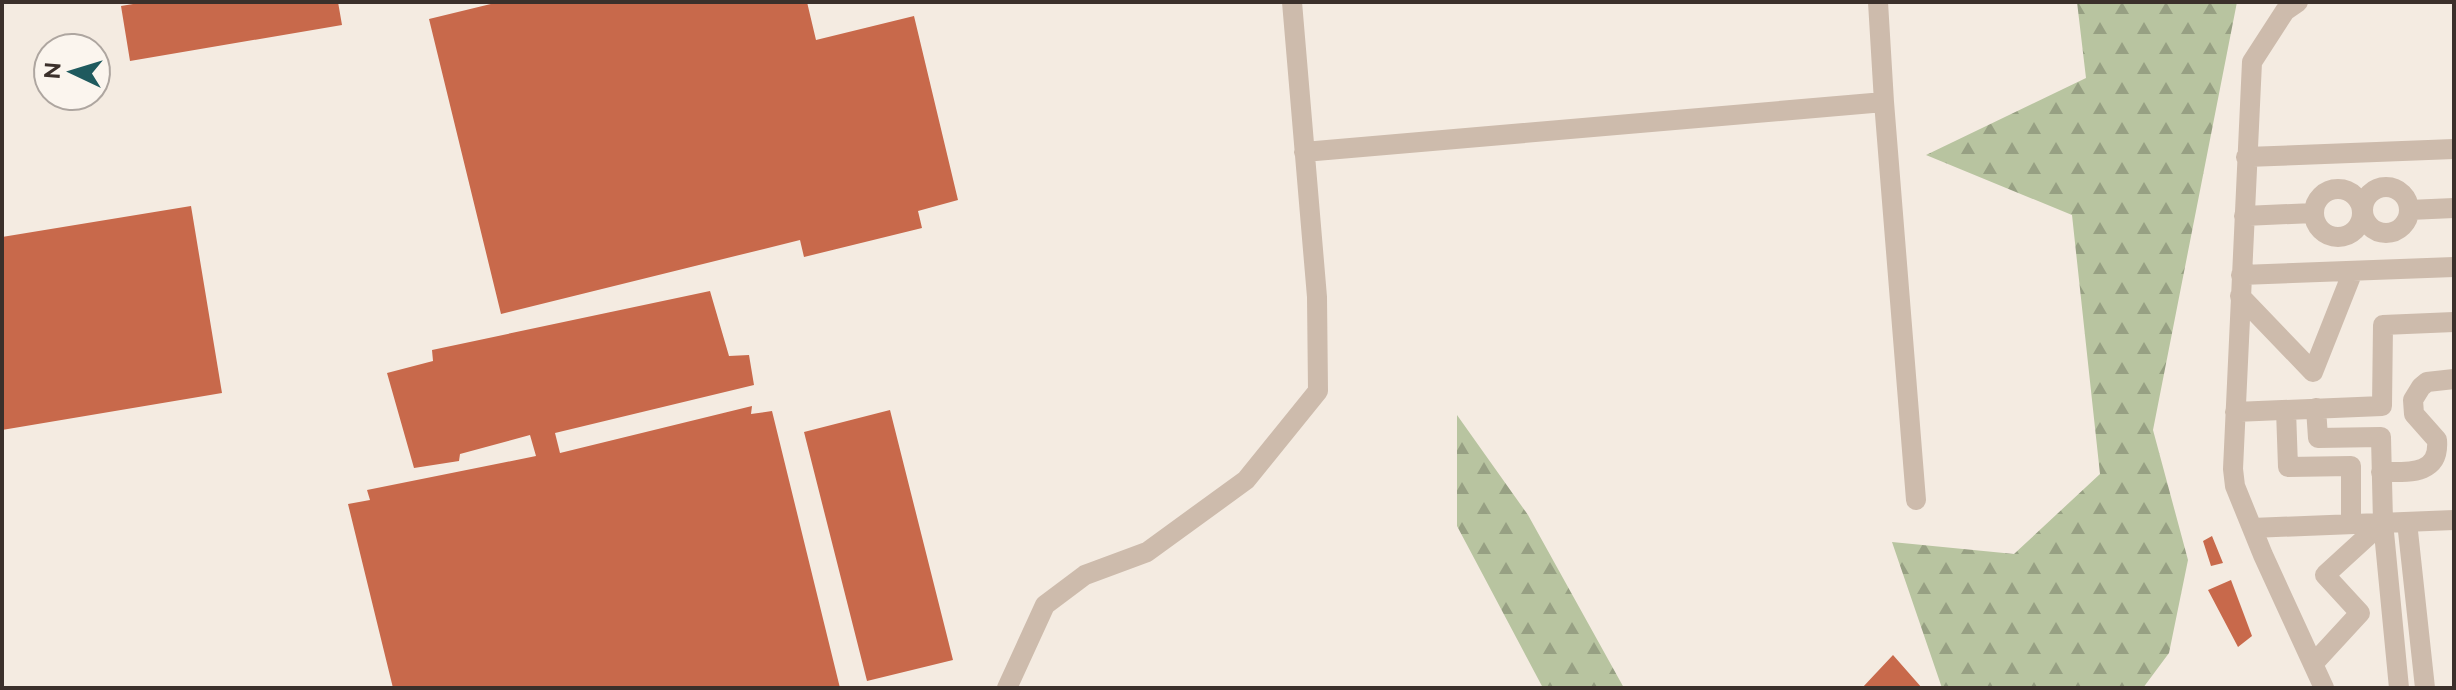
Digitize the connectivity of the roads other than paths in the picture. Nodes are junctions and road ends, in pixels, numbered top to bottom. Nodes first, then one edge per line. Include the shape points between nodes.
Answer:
1 (1292, 2) edge
2 (1878, 2) edge
3 (2298, 2) edge
4 (1884, 102) junction
5 (2454, 149) edge
6 (1304, 152) junction
7 (2246, 157) junction
8 (2454, 208) edge
9 (2409, 210) junction
10 (2362, 211) junction
11 (2314, 213) junction
12 (2244, 216) junction
13 (2454, 267) edge
14 (2353, 271) junction
15 (2241, 286) junction
16 (2454, 322) edge
17 (2454, 379) edge
18 (2316, 408) junction
19 (2286, 410) junction
20 (2235, 412) junction
21 (2381, 472) junction
22 (1916, 500) dead end
23 (2454, 520) edge
24 (2383, 522) junction
25 (2407, 522) junction
26 (2351, 524) junction
27 (2252, 528) junction
28 (2313, 664) junction
29 (1007, 688) edge
30 (2324, 688) edge
31 (2399, 688) edge
32 (2425, 688) edge

1 - 6 street
2 - 4 street
3 - 7 street via 2285,11 2252,62
4 - 6 street
4 - 22 street
5 - 7 street
6 - 29 street via 1317,297 1318,391 1246,480 1147,552 1085,575 1045,605
7 - 12 street
8 - 9 street
9 - 10 street via 2404,225 2391,233 2369,226
9 - 10 street via 2404,196 2385,187 2372,192
10 - 11 street via 2356,196 2333,188 2319,197
10 - 11 street via 2358,226 2339,237 2324,233
11 - 12 street
12 - 15 street
13 - 14 street
14 - 15 street
14 - 15 street via 2313,372
15 - 20 street
16 - 18 street via 2383,325 2382,406
17 - 21 street via 2427,382 2413,400 2414,414 2437,440 2433,461 2415,472
18 - 19 street
18 - 21 street via 2318,438 2381,437
19 - 20 street
19 - 26 street via 2288,467 2351,466
20 - 27 street via 2235,486
21 - 24 street
23 - 25 street
24 - 25 street
24 - 26 street
24 - 28 street via 2325,575 2360,613
24 - 31 street
25 - 32 street
26 - 27 street
27 - 28 street
28 - 30 street

